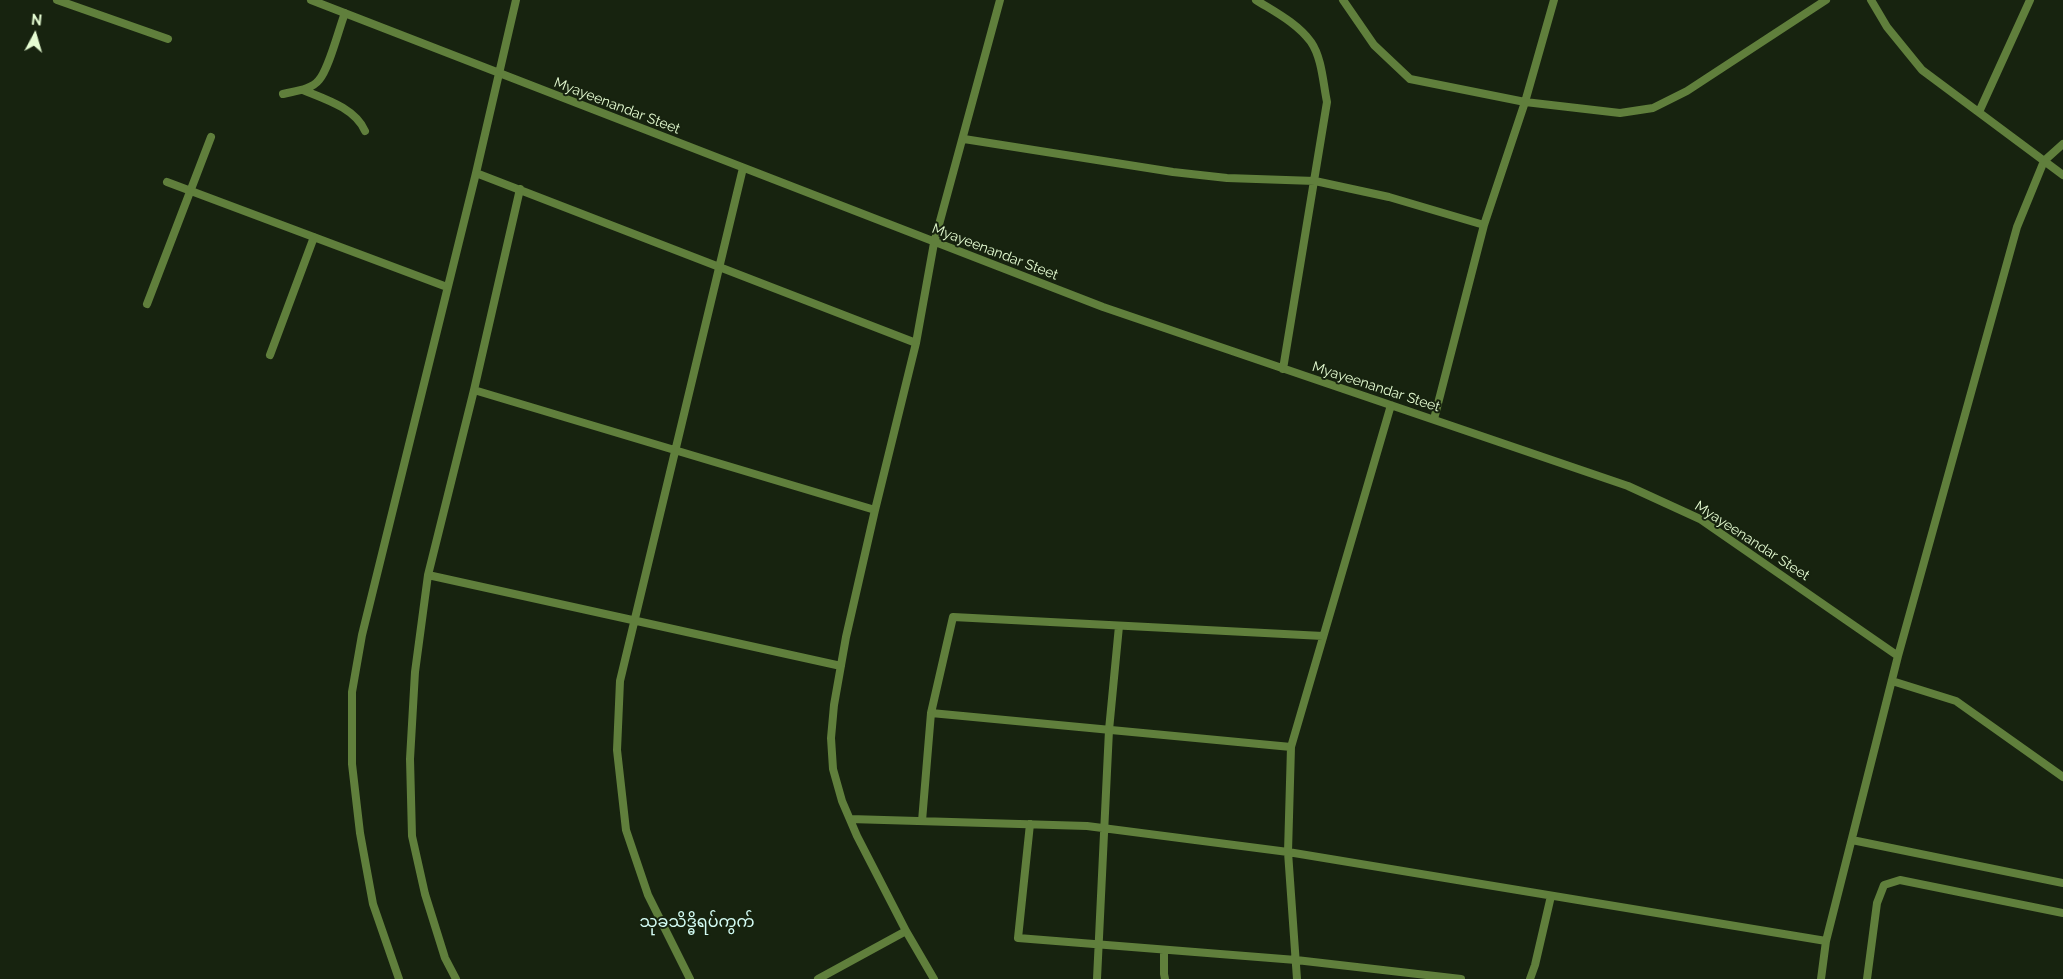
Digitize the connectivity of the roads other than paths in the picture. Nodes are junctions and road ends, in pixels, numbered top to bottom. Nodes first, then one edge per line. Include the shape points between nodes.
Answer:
1 (311, 0) edge
2 (516, 0) edge
3 (1000, 0) edge
4 (1256, 0) edge
5 (1343, 0) edge
6 (1554, 0) edge
7 (1826, 0) edge
8 (1871, 0) edge
9 (2030, 0) edge
10 (61, 1) edge
11 (345, 13) junction
12 (168, 39) dead end
13 (499, 73) junction
14 (303, 90) junction
15 (283, 94) dead end
16 (1525, 102) junction
17 (1979, 112) junction
18 (365, 131) dead end
19 (211, 137) dead end
20 (964, 139) junction
21 (2063, 144) edge
22 (2044, 161) junction
23 (743, 168) junction
24 (476, 173) junction
25 (2063, 175) edge
26 (167, 182) dead end
27 (1315, 182) junction
28 (520, 189) junction
29 (191, 191) junction
30 (1484, 225) junction
31 (314, 237) junction
32 (934, 243) junction
33 (719, 266) junction
34 (447, 287) junction
35 (147, 304) dead end
36 (916, 343) junction
37 (270, 355) dead end
38 (1283, 369) junction
39 (474, 390) junction
40 (1390, 405) junction
41 (1434, 419) junction
42 (676, 450) junction
43 (875, 510) junction
44 (428, 576) junction
45 (633, 621) junction
46 (1120, 626) junction
47 (1323, 636) junction
48 (1898, 656) junction
49 (841, 666) junction
50 (1892, 681) junction
51 (931, 713) junction
52 (1108, 730) junction
53 (1291, 746) junction
54 (2063, 777) edge
55 (850, 819) junction
56 (922, 822) junction
57 (1030, 824) junction
58 (1105, 828) junction
59 (1852, 840) junction
60 (1288, 852) junction
61 (2063, 883) edge
62 (1551, 896) junction
63 (2063, 914) edge
64 (906, 931) junction
65 (1826, 941) junction
66 (1098, 945) junction
67 (1164, 950) junction
68 (1296, 960) junction
69 (399, 979) edge
70 (456, 979) edge
71 (690, 979) edge
72 (818, 979) edge
73 (934, 979) edge
74 (1097, 979) edge
75 (1165, 979) edge
76 (1297, 979) edge
77 (1461, 979) edge
78 (1530, 979) edge
79 (1821, 979) edge
80 (1867, 979) edge

1 - 11 street, Myayeenandar Steet
2 - 13 street
3 - 20 street
4 - 27 street via 1296,26 1312,43 1321,68 1327,102
5 - 16 street via 1374,45 1410,79
6 - 16 street
7 - 16 street via 1687,91 1653,108 1620,113
8 - 17 street via 1887,27 1922,70
9 - 17 street
10 - 12 street
11 - 13 street, Myayeenandar Steet
11 - 14 street via 324,71 319,80
13 - 23 street, Myayeenandar Steet
13 - 24 street
14 - 15 street
14 - 18 street via 350,112
16 - 30 street
17 - 22 street
19 - 29 street
20 - 27 street via 1191,174
20 - 32 street
21 - 22 street
22 - 25 street
22 - 48 street via 2017,227
23 - 32 street, Myayeenandar Steet
23 - 33 street
24 - 28 street
24 - 34 street
26 - 29 street
27 - 30 street via 1389,197
27 - 38 street
28 - 33 street
28 - 39 street
29 - 31 street
29 - 35 street
30 - 41 street
31 - 34 street
31 - 37 street
32 - 36 street
32 - 38 street, Myayeenandar Steet via 1102,307
33 - 36 street
33 - 42 street
34 - 69 street via 362,635 352,692 352,764 360,833 373,904
36 - 43 street
38 - 40 street, Myayeenandar Steet
39 - 42 street
39 - 44 street
40 - 41 street, Myayeenandar Steet
40 - 47 street
41 - 48 street, Myayeenandar Steet via 1628,486 1700,519
42 - 43 street
42 - 45 street
43 - 49 street
44 - 45 street
44 - 70 street via 414,682 410,759 412,836 425,894 445,958
45 - 49 street
45 - 71 street via 620,681 617,750 626,830 648,895
46 - 47 street
46 - 51 street via 953,617
46 - 52 street
47 - 53 street
48 - 50 street
49 - 55 street via 830,738 833,769
50 - 54 street via 1956,701
50 - 59 street
51 - 52 street
51 - 56 street
52 - 53 street
52 - 58 street
53 - 60 street
55 - 56 street
55 - 64 street
56 - 57 street
57 - 58 street
57 - 66 street via 1018,938
58 - 60 street
58 - 66 street
59 - 61 street
59 - 65 street
60 - 62 street
60 - 68 street
62 - 65 street
62 - 78 street
63 - 80 street via 1900,880 1884,885 1877,903
64 - 72 street
64 - 73 street
65 - 79 street
66 - 67 street
66 - 74 street
67 - 68 street
67 - 75 street
68 - 76 street
68 - 77 street

